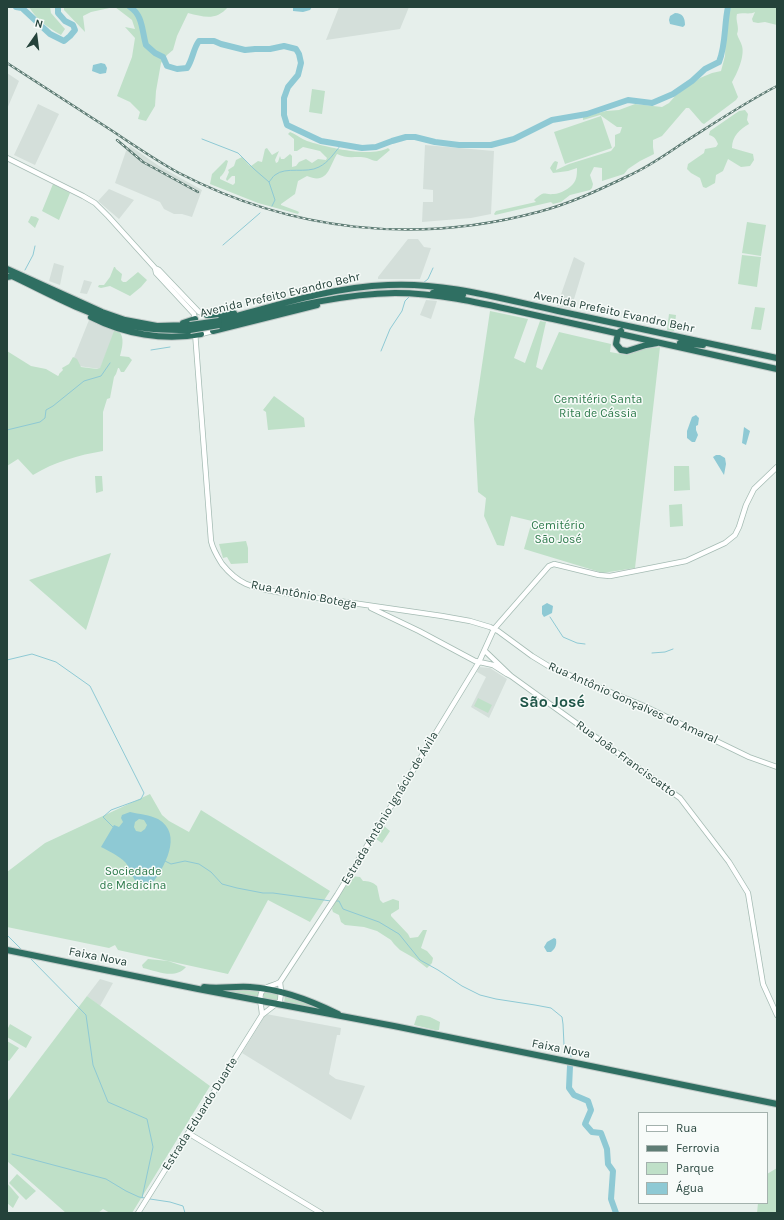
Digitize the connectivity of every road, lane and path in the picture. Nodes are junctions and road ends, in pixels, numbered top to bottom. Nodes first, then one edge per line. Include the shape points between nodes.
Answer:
1 (7, 158) edge
2 (7, 269) edge
3 (7, 277) edge
4 (377, 286) junction
5 (173, 287) junction
6 (468, 292) junction
7 (425, 294) junction
8 (327, 300) junction
9 (80, 305) junction
10 (206, 315) junction
11 (195, 319) junction
12 (219, 323) junction
13 (192, 328) junction
14 (213, 332) junction
15 (618, 333) junction
16 (198, 334) junction
17 (661, 343) junction
18 (717, 346) junction
19 (777, 358) edge
20 (777, 369) edge
21 (777, 467) edge
22 (368, 606) junction
23 (494, 629) junction
24 (484, 651) junction
25 (479, 662) junction
26 (511, 676) junction
27 (777, 767) edge
28 (7, 950) edge
29 (280, 982) junction
30 (184, 986) junction
31 (265, 988) junction
32 (281, 991) junction
33 (260, 1001) junction
34 (276, 1004) junction
35 (262, 1015) junction
36 (777, 1015) edge
37 (344, 1017) junction
38 (776, 1103) edge
39 (188, 1133) junction
40 (138, 1213) edge
41 (321, 1213) edge

1 - 5 street via 95,203 156,272
2 - 9 highway, Avenida Prefeito Evandro Behr
3 - 9 highway, Avenida Prefeito Evandro Behr via 12,276
4 - 6 highway, Avenida Prefeito Evandro Behr via 415,285
4 - 10 highway via 372,284 321,291 231,314
4 - 12 highway, Avenida Prefeito Evandro Behr via 313,296
5 - 10 street
5 - 11 street via 194,314
6 - 7 highway via 467,295 440,292
6 - 18 highway, Avenida Prefeito Evandro Behr
7 - 8 highway, Avenida Prefeito Evandro Behr via 393,293
7 - 15 highway, Avenida Prefeito Evandro Behr
8 - 12 highway, Avenida Prefeito Evandro Behr
8 - 14 highway via 300,310
9 - 11 highway via 89,303 120,315 147,321 182,323
9 - 13 highway, Avenida Prefeito Evandro Behr via 112,321 136,327 156,330
9 - 16 highway via 88,315 105,324 135,332 167,336
10 - 11 street, Avenida Prefeito Evandro Behr
10 - 14 street via 215,322
11 - 13 street, Rua Antônio Botega
12 - 13 highway, Avenida Prefeito Evandro Behr, bridge
13 - 16 street, Rua Antônio Botega
14 - 16 street, Avenida Prefeito Evandro Behr
15 - 17 highway, Avenida Prefeito Evandro Behr
15 - 17 highway via 616,344 624,351
15 - 18 highway via 623,330 684,344
16 - 22 street, Rua Antônio Botega via 196,345 211,541 219,559 230,574 254,587
17 - 20 highway, Avenida Prefeito Evandro Behr
18 - 19 highway, Avenida Prefeito Evandro Behr
21 - 23 street, Estrada Antônio Ignácio de Ávila via 754,489 735,535 725,543 686,561 610,576 550,564
22 - 23 street, Rua Antônio Botega via 470,621
22 - 25 street, Rua João Franciscatto
23 - 24 street, Estrada Antônio Ignácio de Ávila
23 - 27 street, Rua Antônio Gonçalves do Amaral via 550,667 644,706 749,757
24 - 25 street, Estrada Antônio Ignácio de Ávila
24 - 26 street, Rua João Franciscatto
25 - 26 street, Rua João Franciscatto via 493,665
25 - 29 street, Estrada Antônio Ignácio de Ávila via 337,895
26 - 36 street, Rua João Franciscatto via 680,798 729,862 748,893 763,984
28 - 30 highway, Faixa Nova
29 - 31 street
29 - 32 street
30 - 31 highway, Faixa Nova
30 - 33 highway, Faixa Nova
31 - 32 highway, Faixa Nova
31 - 33 street
32 - 34 street via 280,1001
32 - 37 highway, Faixa Nova
33 - 34 highway, Faixa Nova
33 - 35 street
34 - 35 street, Estrada Eduardo Duarte
34 - 37 highway, Faixa Nova
35 - 39 street, Estrada Eduardo Duarte
37 - 38 highway, Faixa Nova
39 - 40 street, Estrada Eduardo Duarte
39 - 41 street

